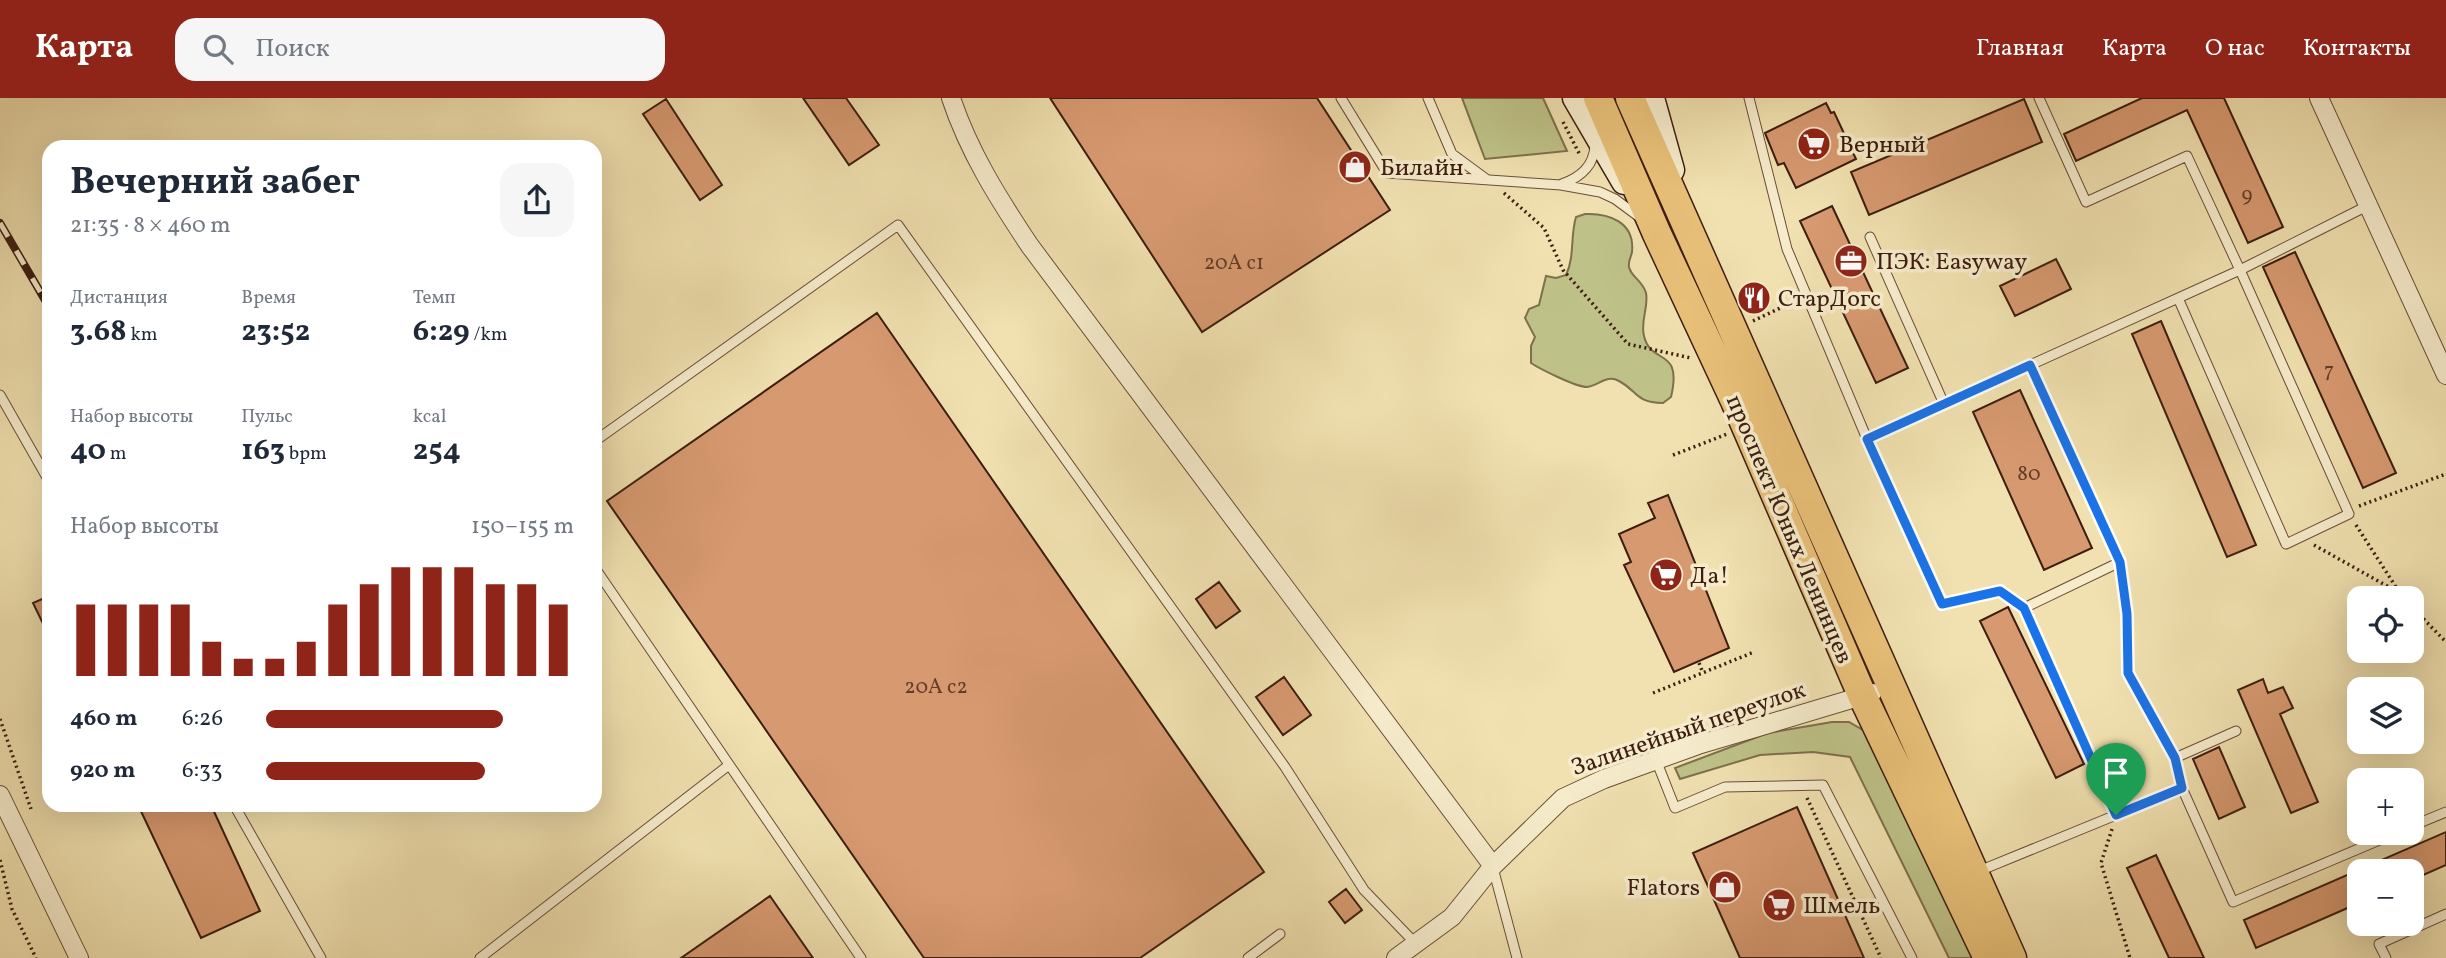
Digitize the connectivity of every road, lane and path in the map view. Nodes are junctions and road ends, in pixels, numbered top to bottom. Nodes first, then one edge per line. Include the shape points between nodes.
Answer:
1 (951, 98) edge
2 (1341, 98) edge
3 (1428, 98) edge
4 (1575, 98) edge
5 (1598, 98) edge
6 (1630, 98) edge
7 (1652, 98) edge
8 (1749, 98) edge
9 (2039, 98) edge
10 (2319, 98) edge
11 (1592, 128) junction
12 (1488, 181) junction
13 (1561, 185) junction
14 (2370, 205) junction
15 (1688, 225) junction
16 (1657, 234) junction
17 (1870, 237) dead end
18 (2240, 270) junction
19 (1807, 295) junction
20 (2178, 298) junction
21 (1753, 321) dead end
22 (1693, 358) dead end
23 (2030, 365) junction
24 (2446, 375) edge
25 (0, 395) edge
26 (1944, 404) junction
27 (1723, 424) dead end
28 (602, 436) edge
29 (1867, 439) junction
30 (1673, 456) dead end
31 (42, 469) edge
32 (2446, 474) edge
33 (2349, 512) junction
34 (2300, 537) junction
35 (2120, 562) junction
36 (602, 578) edge
37 (2387, 586) edge
38 (2393, 586) edge
39 (2024, 608) junction
40 (2424, 619) edge
41 (2446, 642) edge
42 (1754, 652) dead end
43 (1699, 663) dead end
44 (1703, 673) junction
45 (1892, 687) junction
46 (1653, 693) dead end
47 (1862, 695) junction
48 (0, 719) edge
49 (2236, 731) dead end
50 (2175, 758) junction
51 (1656, 760) junction
52 (729, 765) junction
53 (2094, 765) joint
54 (1801, 785) junction
55 (2182, 788) junction
56 (0, 795) edge
57 (31, 809) dead end
58 (237, 812) edge
59 (2446, 812) edge
60 (2116, 815) junction
61 (2424, 821) edge
62 (2368, 845) edge
63 (0, 860) edge
64 (1493, 866) junction
65 (1974, 873) junction
66 (2446, 914) edge
67 (1280, 934) dead end
68 (1416, 944) junction
69 (36, 958) edge
70 (79, 958) edge
71 (321, 958) edge
72 (480, 958) edge
73 (861, 958) edge
74 (1248, 958) edge
75 (1396, 958) edge
76 (1517, 958) edge
77 (1881, 958) edge
78 (1912, 958) edge
79 (1988, 958) edge
80 (2012, 958) edge
81 (2130, 958) edge
82 (2386, 958) edge

1 - 64 street via 990,186 1030,246
2 - 12 lane via 1387,173
3 - 12 lane via 1452,155
4 - 11 main road
5 - 16 main road, проспект Юных Ленинцев
6 - 15 main road, проспект Юных Ленинцев
7 - 15 main road
8 - 19 lane via 1787,249
9 - 18 lane via 2086,202 2187,156
10 - 14 street
11 - 13 lane via 1594,155 1587,169 1578,179
11 - 16 main road
12 - 13 lane
12 - 22 path via 1544,228 1563,270 1628,344
13 - 16 lane via 1615,199
14 - 18 lane
14 - 24 street
15 - 45 main road, проспект Юных Ленинцев
16 - 47 main road, проспект Юных Ленинцев
17 - 26 lane
18 - 20 lane
18 - 33 lane
19 - 21 path
19 - 29 lane
20 - 23 lane
20 - 34 lane via 2286,544
23 - 26 lane
23 - 35 lane
25 - 31 lane
26 - 29 lane
27 - 30 path via 1727,434
28 - 68 lane via 898,225 1285,767 1364,890
29 - 39 path via 1942,604 2000,591
32 - 33 path
33 - 34 lane
33 - 38 path
34 - 37 path
35 - 39 lane
35 - 50 path via 2128,673
36 - 52 lane
39 - 53 lane
40 - 41 path
42 - 44 path
43 - 44 path
44 - 46 path
45 - 47 street, Залинейный переулок
45 - 65 main road, проспект Юных Ленинцев
47 - 51 street, Залинейный переулок
47 - 79 main road, проспект Юных Ленинцев
48 - 57 path
49 - 50 lane
50 - 55 lane
51 - 54 lane via 1675,808 1725,787
51 - 64 street, Залинейный переулок via 1563,798
52 - 72 lane
52 - 73 lane
53 - 60 path
54 - 77 path
54 - 78 lane via 1823,785
55 - 60 lane
55 - 62 lane via 2233,902
56 - 70 street
58 - 71 lane
59 - 61 lane
60 - 65 lane
60 - 81 path via 2101,863
63 - 69 path via 12,909
64 - 68 street, Залинейный переулок via 1452,917
64 - 76 lane
65 - 80 main road, проспект Юных Ленинцев
66 - 82 lane via 2379,944
67 - 74 lane
68 - 75 street, Залинейный переулок

